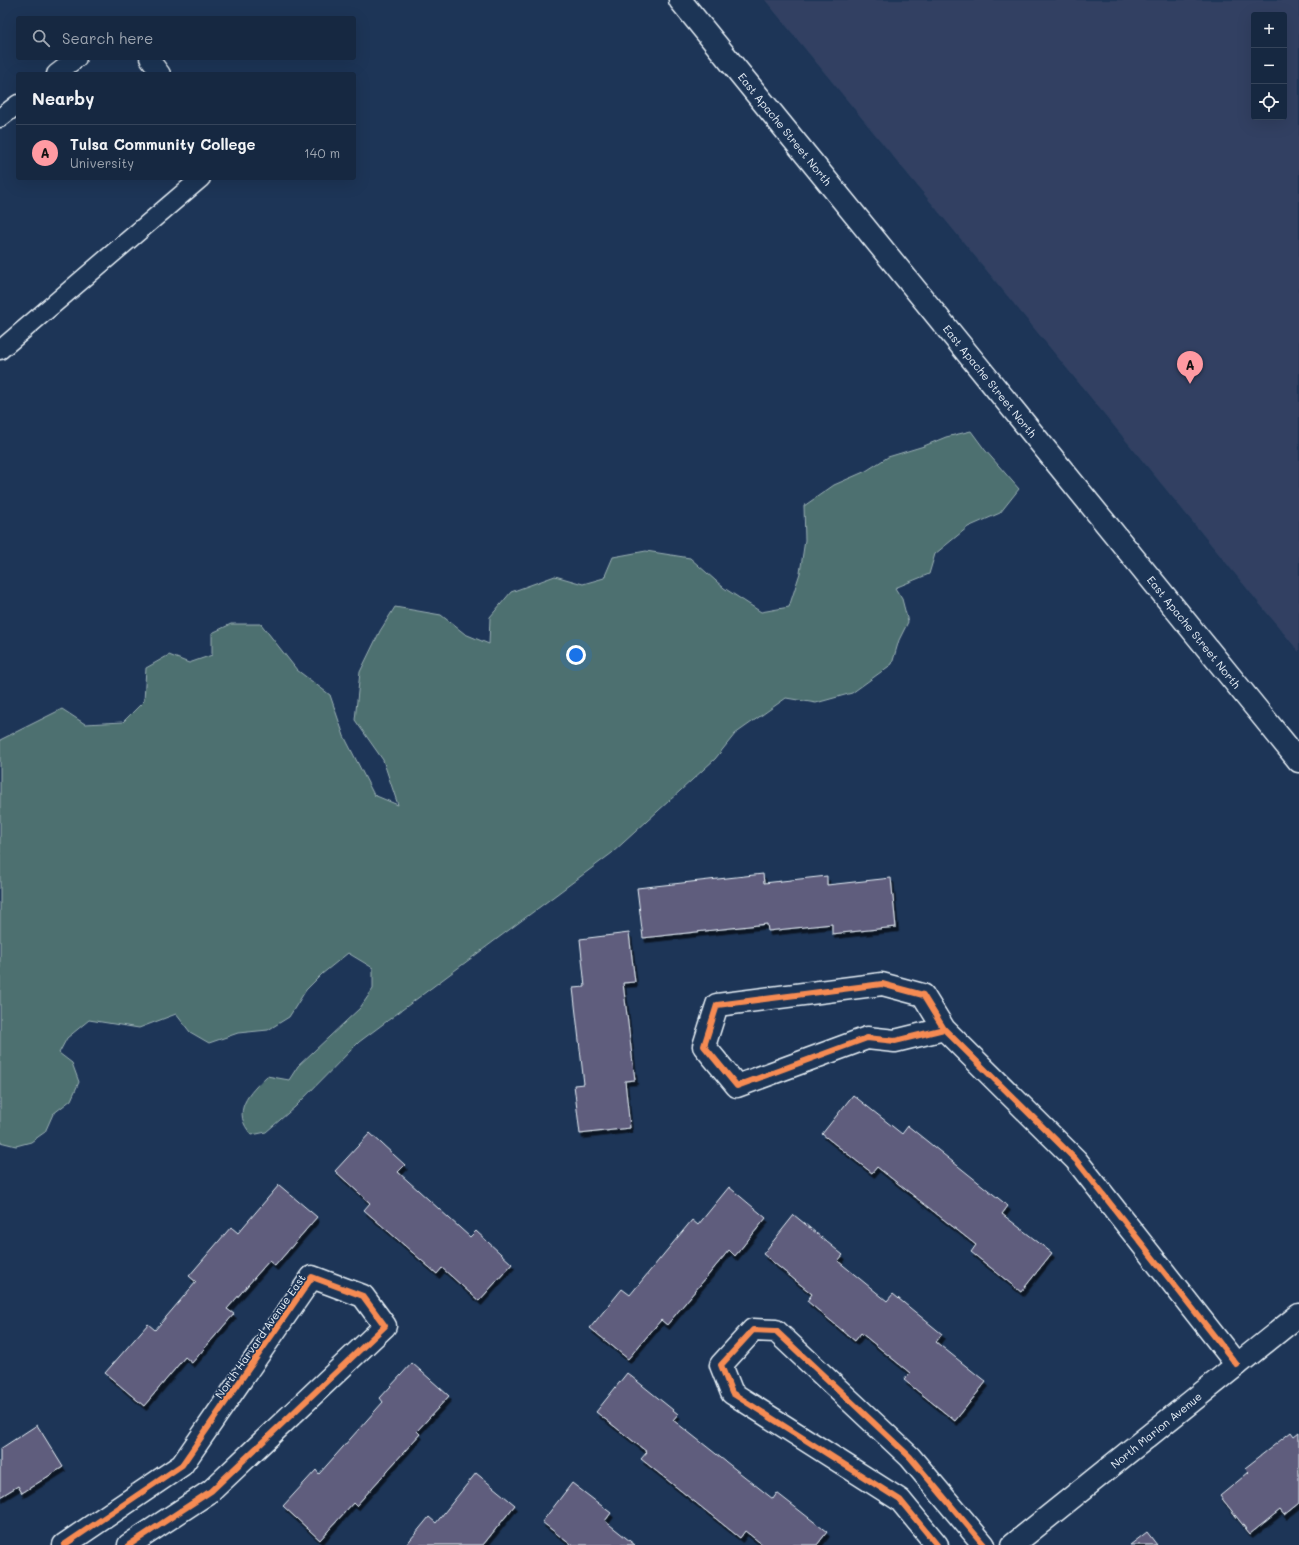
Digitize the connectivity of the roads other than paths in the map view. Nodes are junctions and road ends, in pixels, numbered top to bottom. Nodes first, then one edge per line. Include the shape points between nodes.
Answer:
1 (680, 0) edge
2 (74, 60) edge
3 (150, 60) edge
4 (59, 72) edge
5 (160, 72) edge
6 (16, 106) edge
7 (0, 118) edge
8 (199, 180) edge
9 (0, 350) edge
10 (1299, 761) edge
11 (944, 1029) junction
12 (1299, 1315) edge
13 (1237, 1365) junction
14 (64, 1545) edge
15 (129, 1545) edge
16 (937, 1545) edge
17 (984, 1545) edge
18 (1013, 1545) edge

1 - 10 street, East Apache Street North
2 - 4 lane
3 - 5 lane
6 - 7 lane
8 - 9 lane
11 - 11 street via 923,995 882,984 717,1005 704,1046 737,1086 867,1038 895,1040
11 - 13 street via 1076,1160
12 - 13 street, North Marion Avenue
13 - 18 street, North Marion Avenue
14 - 15 street, North Harvard Avenue East via 182,1465 312,1277 363,1296 385,1326 211,1491
16 - 17 street via 900,1500 732,1393 721,1366 753,1330 776,1331 910,1457

